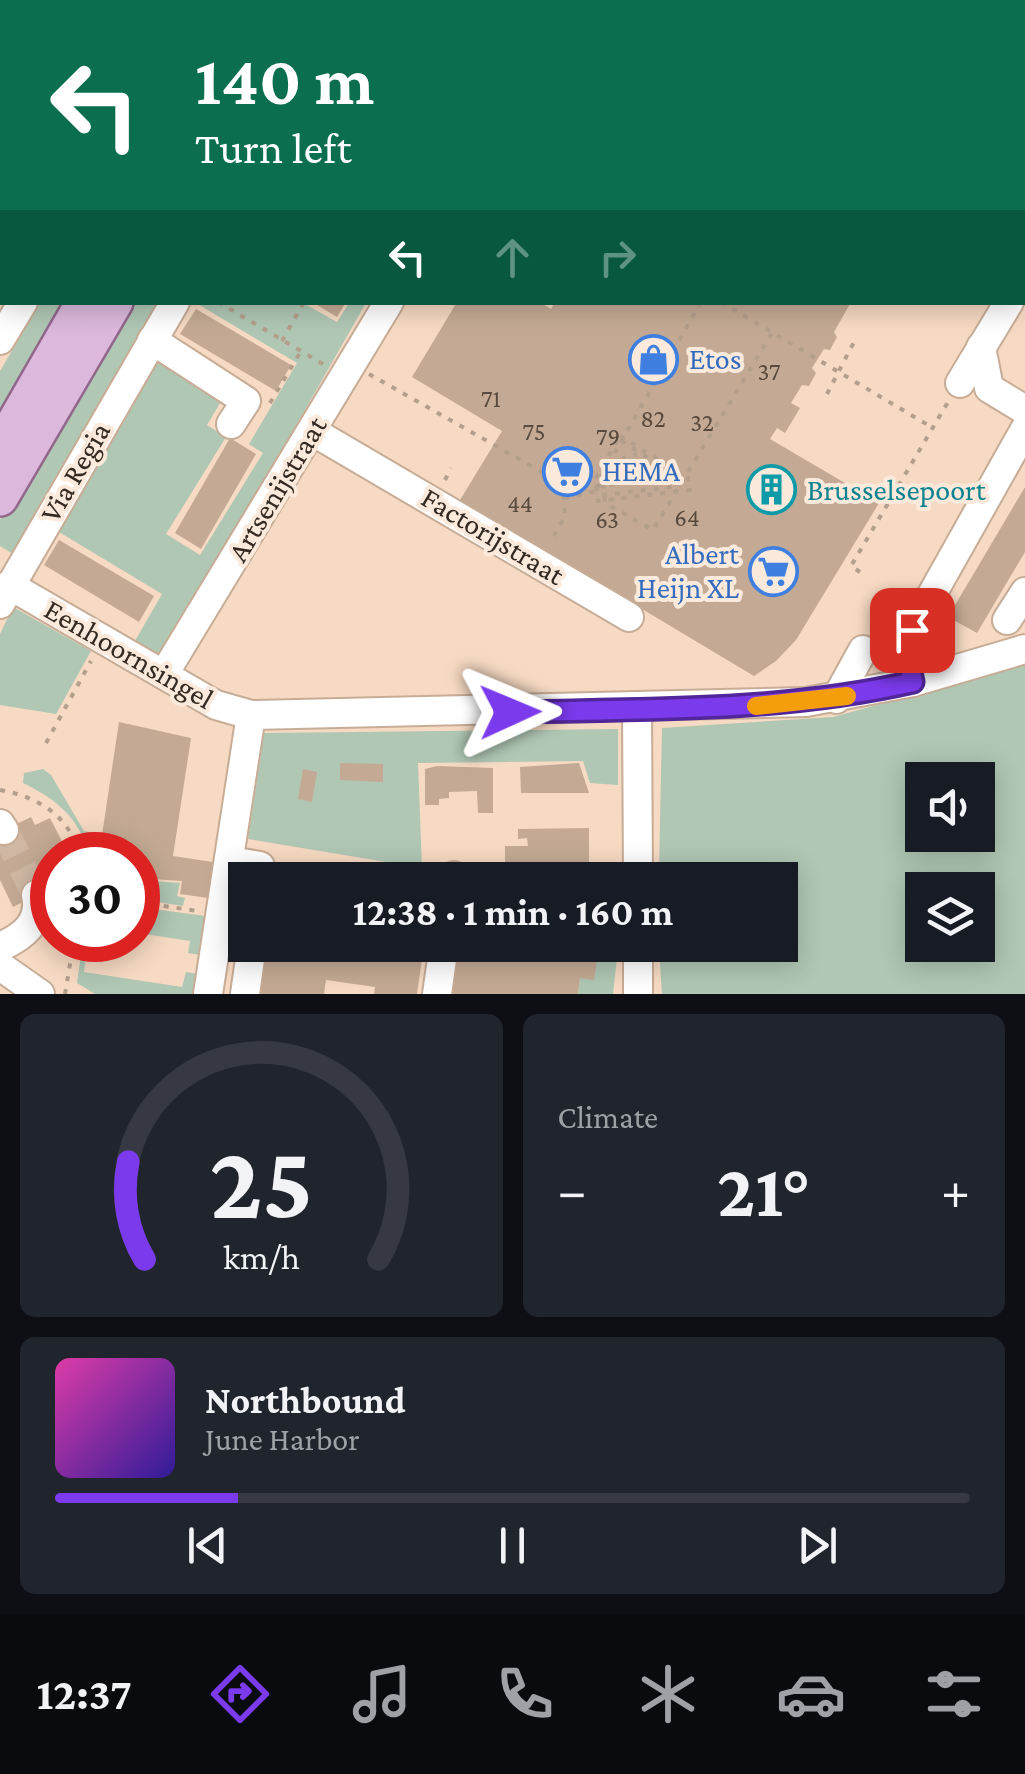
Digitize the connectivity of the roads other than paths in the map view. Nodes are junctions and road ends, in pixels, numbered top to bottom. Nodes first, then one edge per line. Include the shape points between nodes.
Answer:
1 (20, 305) edge
2 (82, 305) edge
3 (113, 305) edge
4 (173, 305) edge
5 (387, 305) edge
6 (1007, 305) edge
7 (1, 338) edge
8 (152, 340) junction
9 (982, 347) junction
10 (955, 390) road end
11 (1025, 410) edge
12 (238, 412) road end
13 (1025, 429) edge
14 (312, 430) junction
15 (0, 448) edge
16 (0, 498) edge
17 (1025, 592) edge
18 (5, 595) edge
19 (629, 617) dead end
20 (1007, 620) dead end
21 (1025, 649) edge
22 (863, 650) dead end
23 (164, 674) junction
24 (913, 682) junction
25 (836, 699) junction
26 (638, 709) junction
27 (252, 716) junction
28 (230, 861) junction
29 (236, 862) edge
30 (638, 862) edge
31 (30, 927) edge
32 (0, 947) edge
33 (250, 962) edge
34 (442, 962) edge
35 (638, 962) edge
36 (0, 966) edge
37 (40, 994) edge
38 (208, 994) edge
39 (245, 994) edge
40 (438, 994) edge
41 (638, 994) edge

1 - 7 street
2 - 15 main road
3 - 16 main road, Via Regia
4 - 8 street, Via Regia
5 - 14 street, Artsenijstraat
6 - 9 street
8 - 12 street
8 - 18 street, Via Regia
9 - 10 street
9 - 11 street via 990,388
13 - 24 street via 912,630 907,652
14 - 19 street, Factorijstraat
14 - 23 street, Artsenijstraat
17 - 20 street
18 - 23 street, Eenhoornsingel
21 - 24 street, Eenhoornsingel
22 - 25 street
23 - 27 street, Eenhoornsingel
24 - 25 street, Eenhoornsingel
25 - 26 street, Eenhoornsingel
26 - 27 street, Eenhoornsingel
26 - 30 street
27 - 28 street
28 - 29 street
28 - 38 street
31 - 32 street
33 - 39 street
34 - 40 street
35 - 41 street
36 - 37 street

